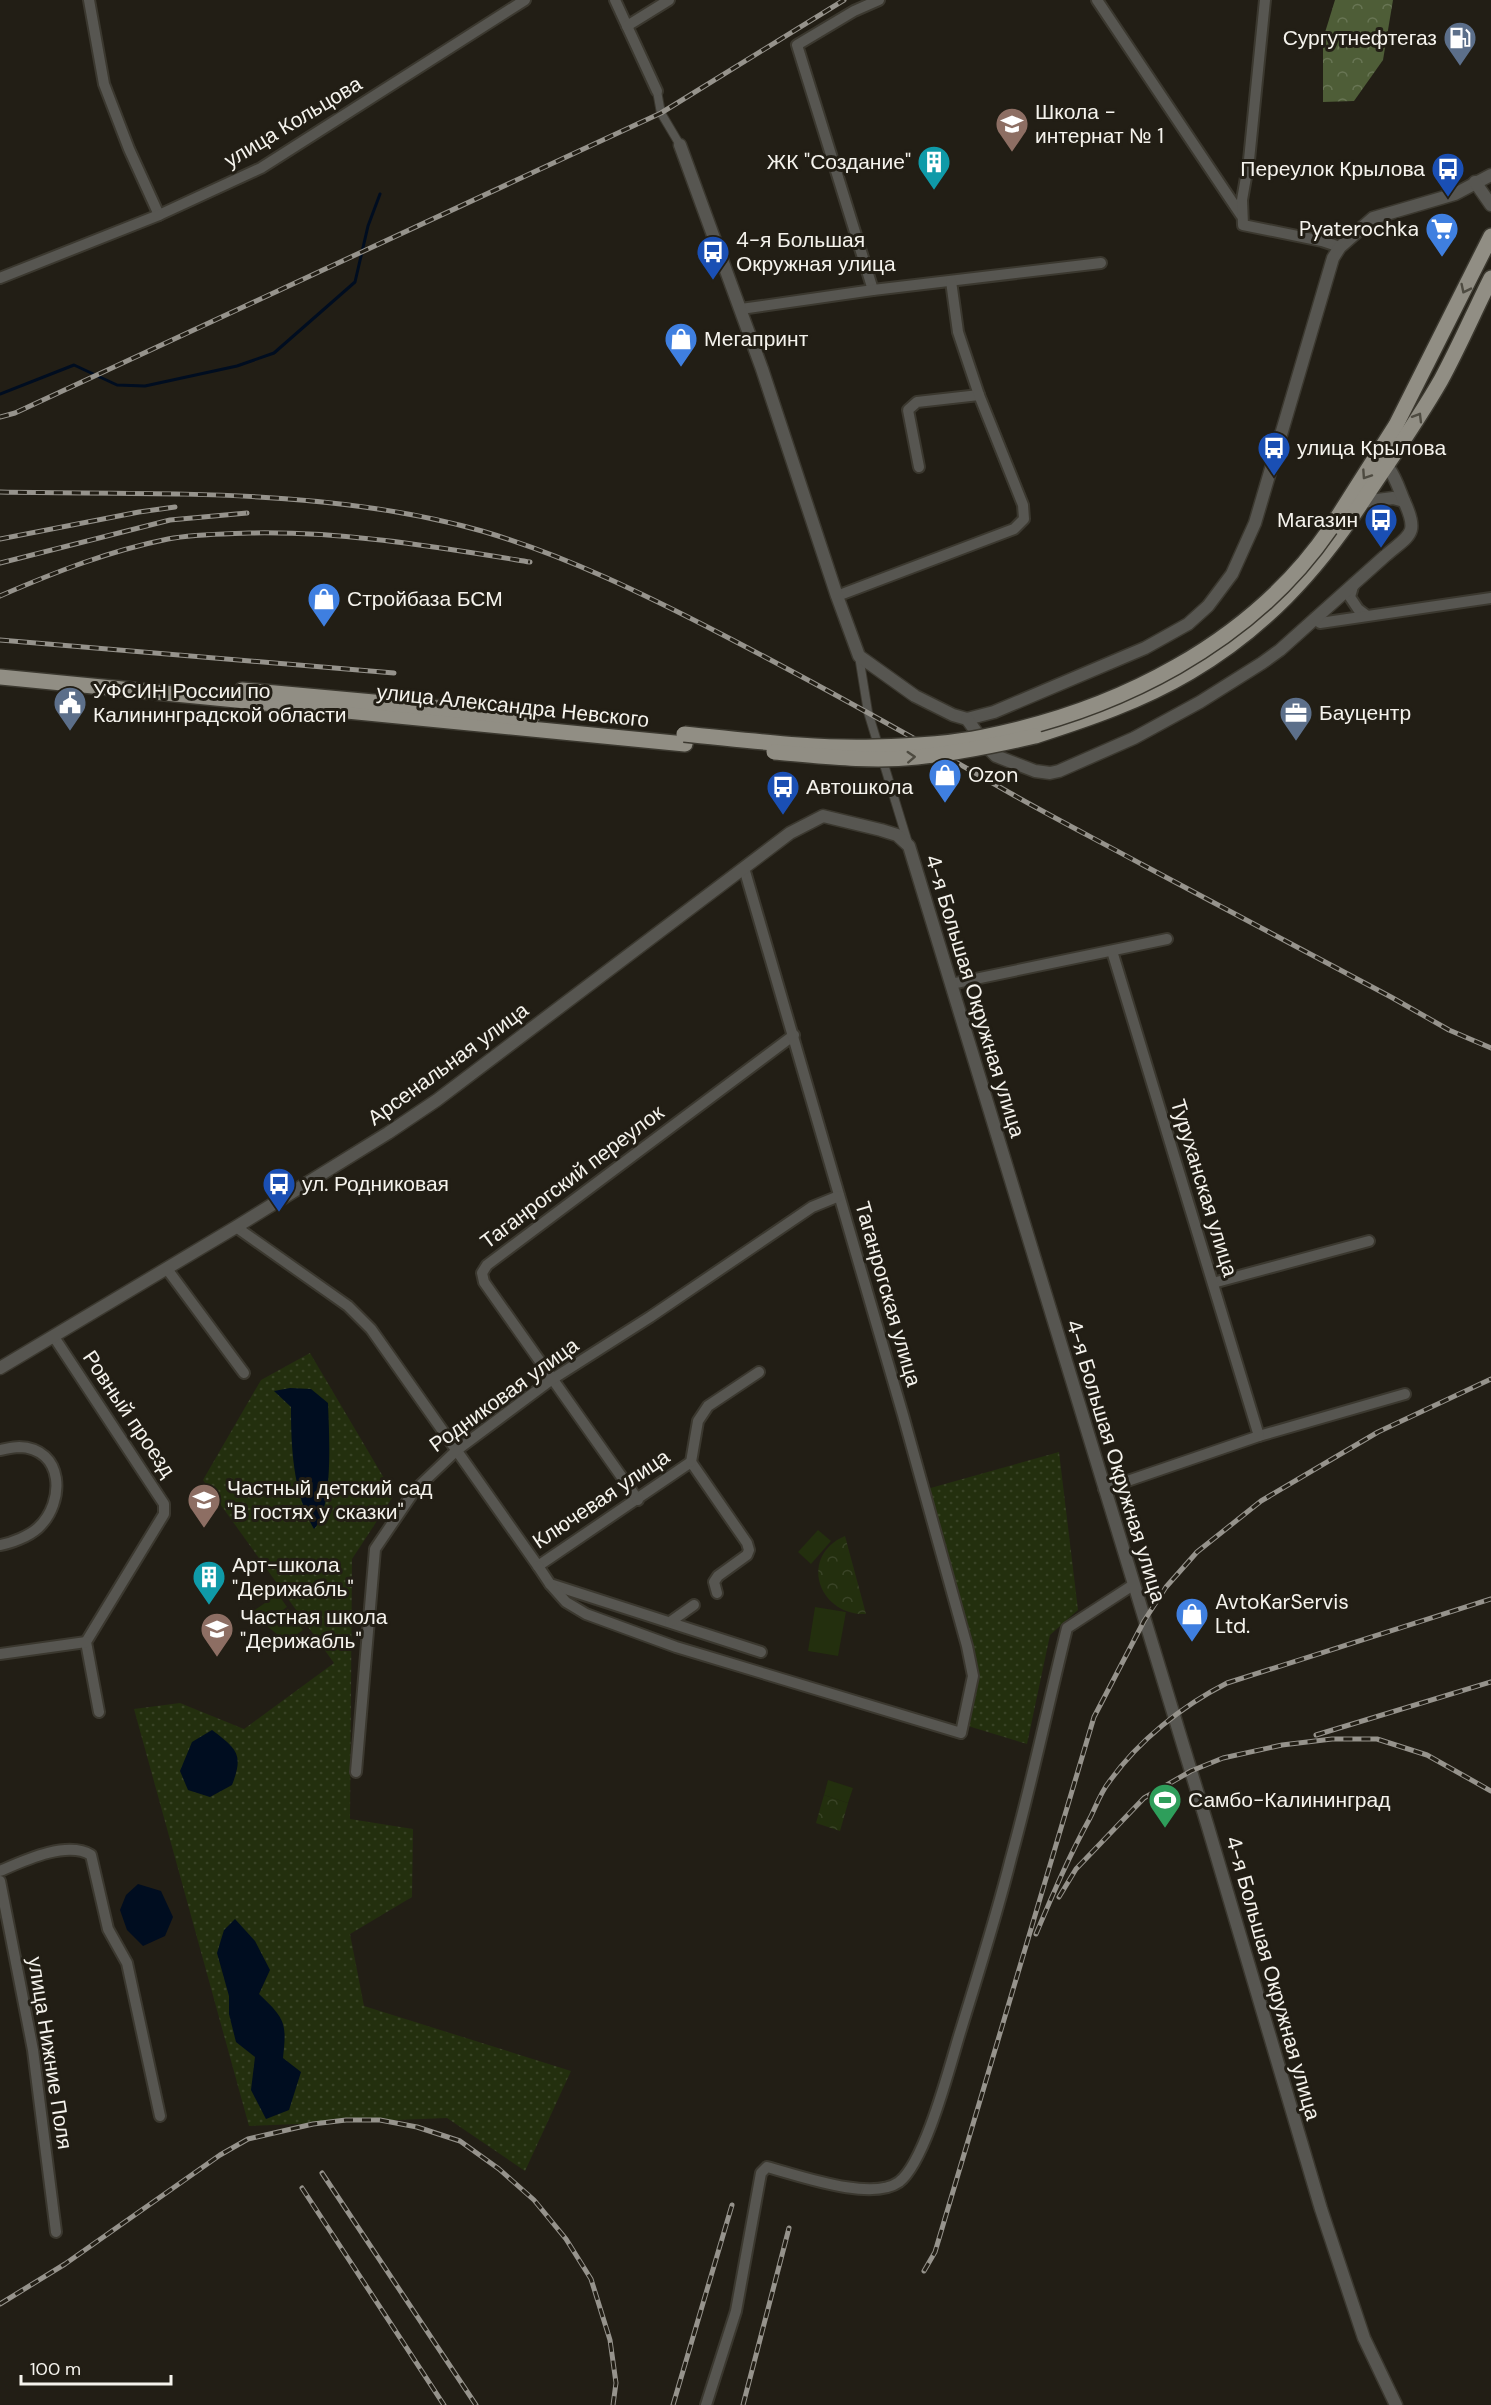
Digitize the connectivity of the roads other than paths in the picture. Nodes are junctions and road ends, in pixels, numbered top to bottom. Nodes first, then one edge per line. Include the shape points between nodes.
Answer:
1 (89, 0) edge
2 (525, 0) edge
3 (615, 0) edge
4 (669, 0) edge
5 (879, 0) edge
6 (1097, 0) edge
7 (1265, 0) edge
8 (627, 26) junction
9 (657, 91) joint
10 (680, 145) joint
11 (1491, 175) edge
12 (1475, 182) junction
13 (1491, 205) edge
14 (159, 215) junction
15 (1241, 215) junction
16 (1491, 236) edge
17 (1340, 247) junction
18 (1101, 263) dead end
19 (0, 278) edge
20 (1491, 278) edge
21 (951, 280) junction
22 (873, 290) junction
23 (741, 309) junction
24 (979, 395) junction
25 (1388, 466) junction
26 (919, 467) dead end
27 (1404, 501) junction
28 (1362, 502) junction
29 (1335, 533) junction
30 (1354, 582) junction
31 (837, 596) junction
32 (1491, 598) edge
33 (1366, 615) junction
34 (1316, 618) junction
35 (859, 656) junction
36 (0, 667) edge
37 (0, 677) edge
38 (973, 718) junction
39 (684, 739) junction
40 (909, 846) junction
41 (744, 868) junction
42 (1167, 939) dead end
43 (1112, 951) junction
44 (951, 984) junction
45 (794, 1035) junction
46 (839, 1196) junction
47 (236, 1227) junction
48 (1370, 1241) dead end
49 (167, 1269) junction
50 (1213, 1283) junction
51 (54, 1337) junction
52 (0, 1368) edge
53 (759, 1372) dead end
54 (244, 1373) dead end
55 (551, 1380) junction
56 (1405, 1394) dead end
57 (1259, 1436) junction
58 (0, 1450) edge
59 (457, 1450) junction
60 (691, 1462) junction
61 (1104, 1489) junction
62 (638, 1500) junction
63 (0, 1545) edge
64 (538, 1566) junction
65 (550, 1584) junction
66 (1133, 1585) junction
67 (717, 1593) dead end
68 (694, 1605) dead end
69 (670, 1622) junction
70 (86, 1642) junction
71 (761, 1652) dead end
72 (0, 1654) edge
73 (99, 1713) dead end
74 (356, 1772) dead end
75 (0, 1871) edge
76 (0, 1881) edge
77 (160, 2116) dead end
78 (56, 2232) dead end
79 (706, 2405) edge
80 (1396, 2405) edge

1 - 14 street via 104,84
2 - 14 street, улица Кольцова via 261,168
3 - 8 street
4 - 8 street
5 - 22 street via 797,45
6 - 15 street
7 - 15 street
8 - 9 street
9 - 10 street via 661,113
10 - 23 street
11 - 12 street
12 - 13 street
12 - 17 street via 1455,194 1373,218
14 - 19 street, улица Кольцова
15 - 17 street via 1243,225
16 -> 29 main road via 1396,425
17 - 38 street via 1333,258 1254,523 1232,574 1208,606 1188,624 1145,648
18 - 21 street
25 -> 20 main road via 1441,380
21 - 22 street
21 - 24 street via 958,332
22 - 23 street
23 - 31 street
24 - 26 street via 912,405 908,410
24 - 31 street via 1023,505 1024,519 1014,529
25 - 27 street
25 - 28 main road
27 - 28 street via 1393,498
27 - 30 street via 1413,523 1410,532
28 - 29 main road
29 - 39 main road, улица Александра Невского, bridge via 1287,597 1236,641 1190,672 1096,717 974,750 915,758 811,755
30 - 33 street via 1350,597
30 - 34 street
31 - 35 street
32 - 33 street
33 - 34 street via 1320,622
34 - 38 street via 1262,663 1200,702 1134,738 1059,771 1035,771 1011,763
35 - 38 street via 915,696 953,716
35 - 40 street, 4-я Большая Окружная улица via 868,712
36 - 39 main road via 450,709
37 - 39 main road, улица Александра Невского
40 - 41 street, Арсенальная улица via 897,835 823,816 790,833
40 - 44 street, 4-я Большая Окружная улица
41 - 45 street, Таганрогская улица
41 - 47 street, Арсенальная улица via 437,1100
42 - 43 street
43 - 44 street
43 - 50 street, Туруханская улица
44 - 61 street, 4-я Большая Окружная улица
45 - 46 street, Таганрогская улица
45 - 55 street, Таганрогский переулок via 487,1265 482,1273 484,1282
46 - 55 street, Родниковая улица via 812,1207
46 - 65 street, Таганрогская улица via 967,1646 973,1676 961,1733 676,1647 586,1614 566,1602
47 - 49 street, Арсенальная улица
47 - 59 street, Ключевая улица via 348,1306 371,1329
48 - 50 street
49 - 51 street, Арсенальная улица
49 - 54 street
50 - 57 street, Туруханская улица
51 - 52 street, Арсенальная улица
51 - 70 street, Ровный проезд via 164,1504 164,1514
53 - 60 street via 708,1406 698,1421
55 - 59 street, Родниковая улица
55 - 62 street, Таганрогский переулок
56 - 57 street
57 - 61 street
58 - 63 street via 20,1447 43,1455 54,1467 58,1487 53,1507 38,1528
59 - 64 street, Ключевая улица
59 - 74 street, Родниковая улица via 415,1490 375,1549
60 - 62 street, Ключевая улица
60 - 67 street, Ключевая улица via 749,1550 718,1576 714,1582
61 - 66 street, 4-я Большая Окружная улица
62 - 64 street, Ключевая улица
64 - 65 street
65 - 69 street
66 - 79 street via 1067,1628 1011,1858 920,2152 904,2176 883,2189 844,2186 767,2167 761,2173 736,2311
66 - 80 street, 4-я Большая Окружная улица via 1321,2209 1364,2338
68 - 69 street
69 - 71 street
70 - 72 street
70 - 73 street
75 - 77 street via 33,1857 64,1850 91,1855 108,1929 127,1963
76 - 78 street, улица Нижние Поля via 33,2050

